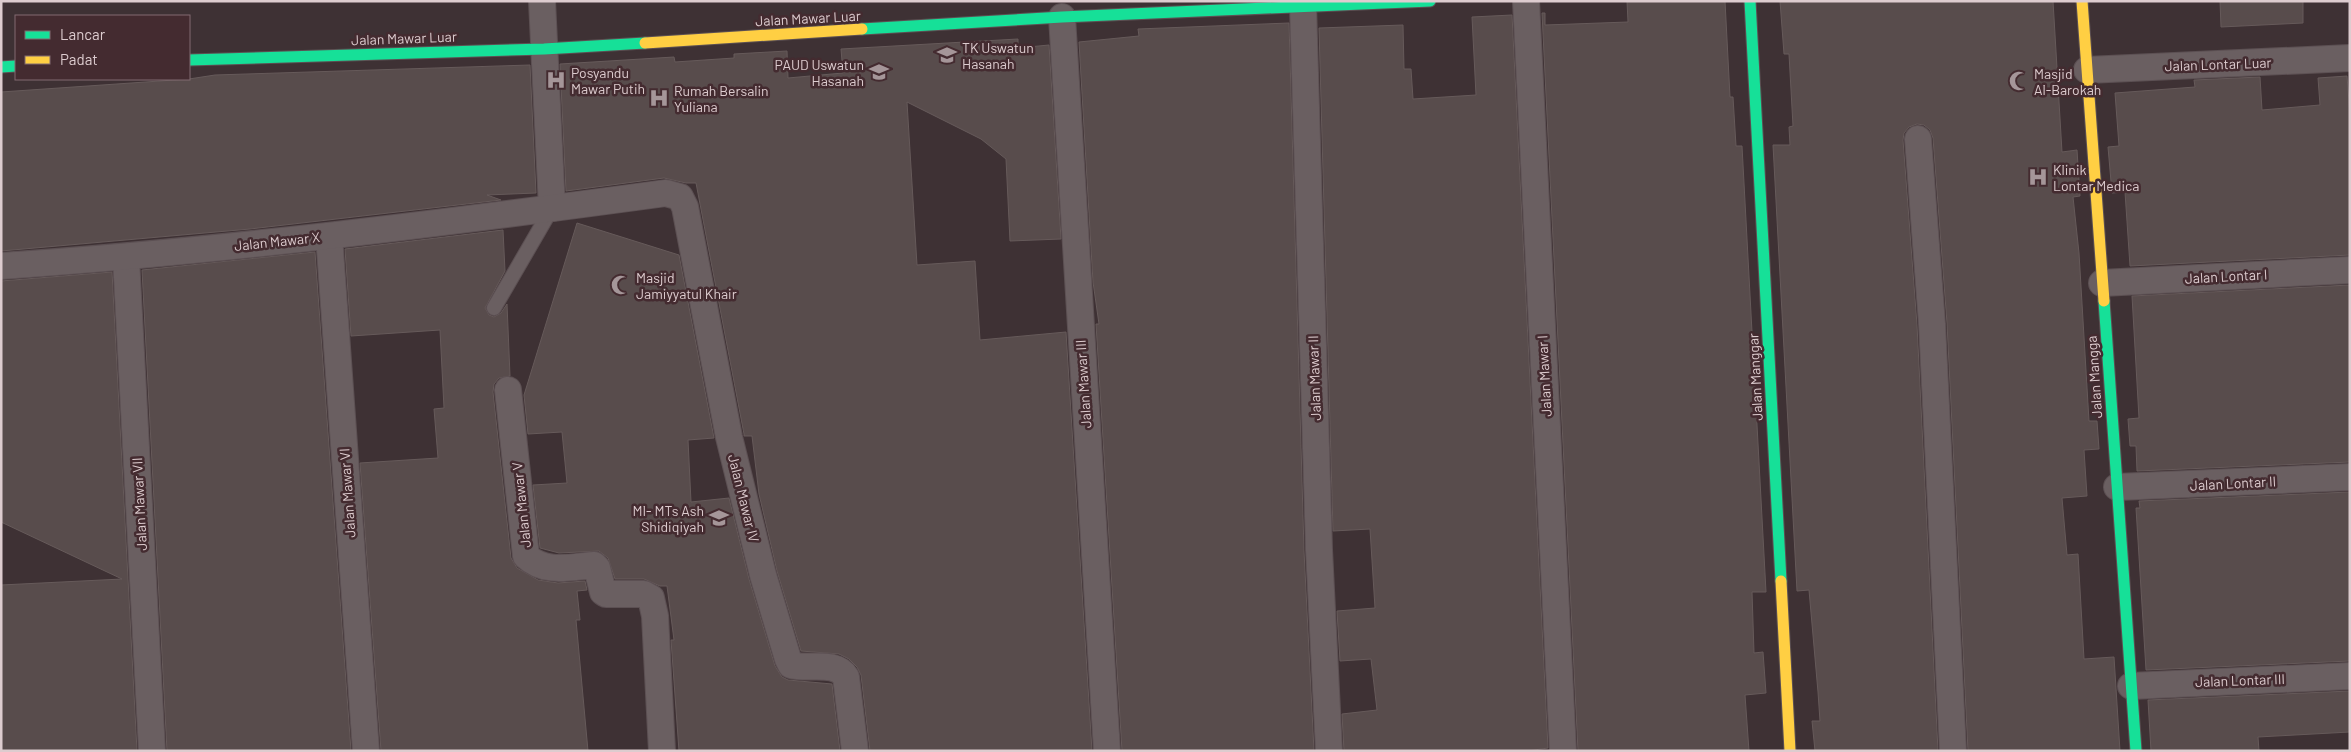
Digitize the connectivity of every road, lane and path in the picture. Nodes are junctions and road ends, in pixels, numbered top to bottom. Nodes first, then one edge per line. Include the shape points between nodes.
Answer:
1 (542, 1) edge
2 (1430, 1) edge
3 (1526, 1) edge
4 (1750, 1) edge
5 (2082, 1) edge
6 (1303, 5) junction
7 (1062, 18) junction
8 (544, 49) junction
9 (2350, 58) edge
10 (190, 60) edge
11 (1, 66) edge
12 (15, 66) edge
13 (2087, 70) junction
14 (1918, 139) dead end
15 (680, 198) joint
16 (552, 208) junction
17 (329, 236) junction
18 (126, 258) junction
19 (1, 266) edge
20 (2350, 270) edge
21 (2102, 283) junction
22 (494, 308) dead end
23 (508, 390) dead end
24 (2350, 477) edge
25 (2117, 487) junction
26 (2350, 676) edge
27 (2131, 686) junction
28 (152, 751) edge
29 (366, 751) edge
30 (662, 751) edge
31 (855, 751) edge
32 (1107, 751) edge
33 (1329, 751) edge
34 (1563, 751) edge
35 (1790, 751) edge
36 (1953, 751) edge
37 (2136, 751) edge

1 - 8 street
2 - 6 street, Jalan Mawar Luar
3 - 34 street, Jalan Mawar I
4 - 35 street, Jalan Manggar
5 - 13 street, Jalan Mangga
6 - 7 street, Jalan Mawar Luar
6 - 33 street, Jalan Mawar II via 1319,550
7 - 8 street, Jalan Mawar Luar
7 - 32 street, Jalan Mawar III
8 - 10 street, Jalan Mawar Luar
8 - 16 street
9 - 13 street, Jalan Lontar Luar
11 - 12 street
13 - 21 street, Jalan Mangga
14 - 36 street via 1932,324
15 - 16 street, Jalan Mawar X via 666,192
15 - 31 street, Jalan Mawar IV via 685,207 729,437 763,575 788,659 791,665 799,667 843,671
16 - 17 street, Jalan Mawar X
16 - 22 lane
17 - 18 street, Jalan Mawar X
17 - 29 street, Jalan Mawar VI
18 - 19 street, Jalan Mawar X
18 - 28 street, Jalan Mawar VII
20 - 21 street, Jalan Lontar I
21 - 25 street, Jalan Mangga
23 - 30 street, Jalan Mawar V via 526,556 535,565 549,568 594,565 606,594 644,594 652,598
24 - 25 street, Jalan Lontar II
25 - 27 street, Jalan Mangga
26 - 27 street, Jalan Lontar III
27 - 37 street, Jalan Mangga

